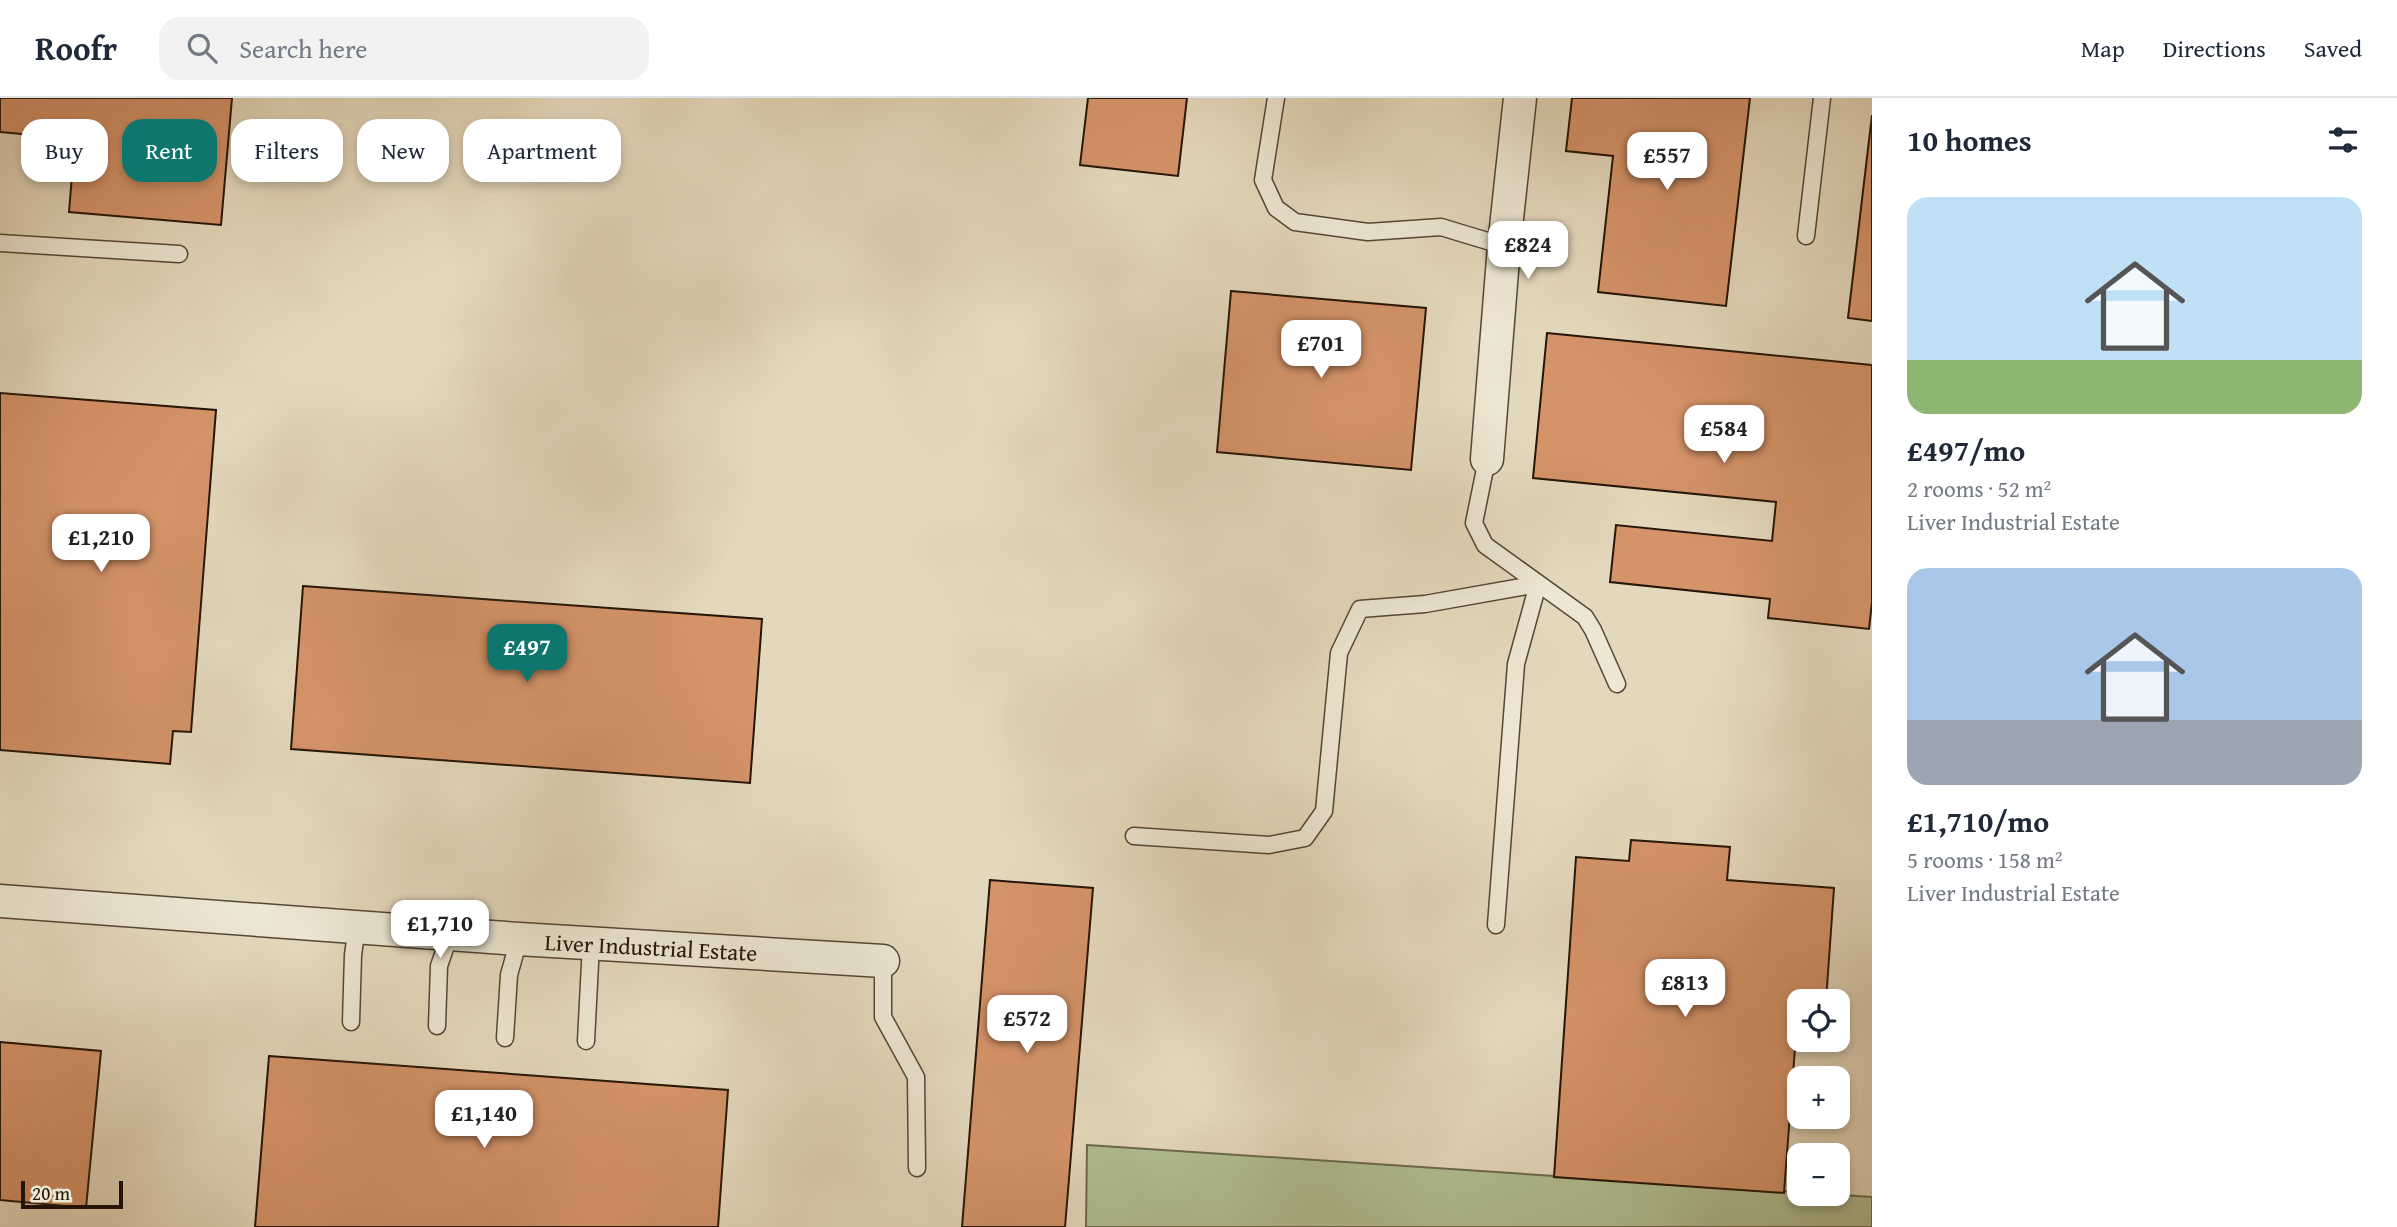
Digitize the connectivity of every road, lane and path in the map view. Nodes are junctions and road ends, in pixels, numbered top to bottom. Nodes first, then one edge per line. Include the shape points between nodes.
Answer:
1 (1276, 98) edge
2 (1520, 98) edge
3 (1822, 98) edge
4 (1806, 236) dead end
5 (0, 243) edge
6 (1504, 246) junction
7 (179, 254) dead end
8 (1487, 459) joint
9 (1538, 584) junction
10 (1617, 684) dead end
11 (1134, 836) dead end
12 (0, 901) edge
13 (1496, 925) dead end
14 (357, 926) junction
15 (450, 934) junction
16 (519, 939) junction
17 (591, 944) junction
18 (883, 961) joint
19 (351, 1022) dead end
20 (437, 1026) dead end
21 (505, 1038) dead end
22 (586, 1041) dead end
23 (917, 1168) dead end

1 - 6 lane via 1263,180 1276,208 1295,222 1368,232 1441,227
2 - 6 street
3 - 4 lane
5 - 7 lane
6 - 8 street
8 - 9 lane via 1474,523 1485,545
9 - 10 lane via 1585,617
9 - 11 lane via 1425,604 1360,609 1339,653 1324,811 1305,838 1269,845
9 - 13 lane via 1516,664
12 - 14 street, Liver Industrial Estate
14 - 15 street, Liver Industrial Estate
14 - 19 lane
15 - 16 street, Liver Industrial Estate
15 - 20 lane via 439,966
16 - 17 street, Liver Industrial Estate
16 - 21 lane via 509,975
17 - 18 street, Liver Industrial Estate
17 - 22 lane
18 - 23 lane via 883,1017 916,1077

